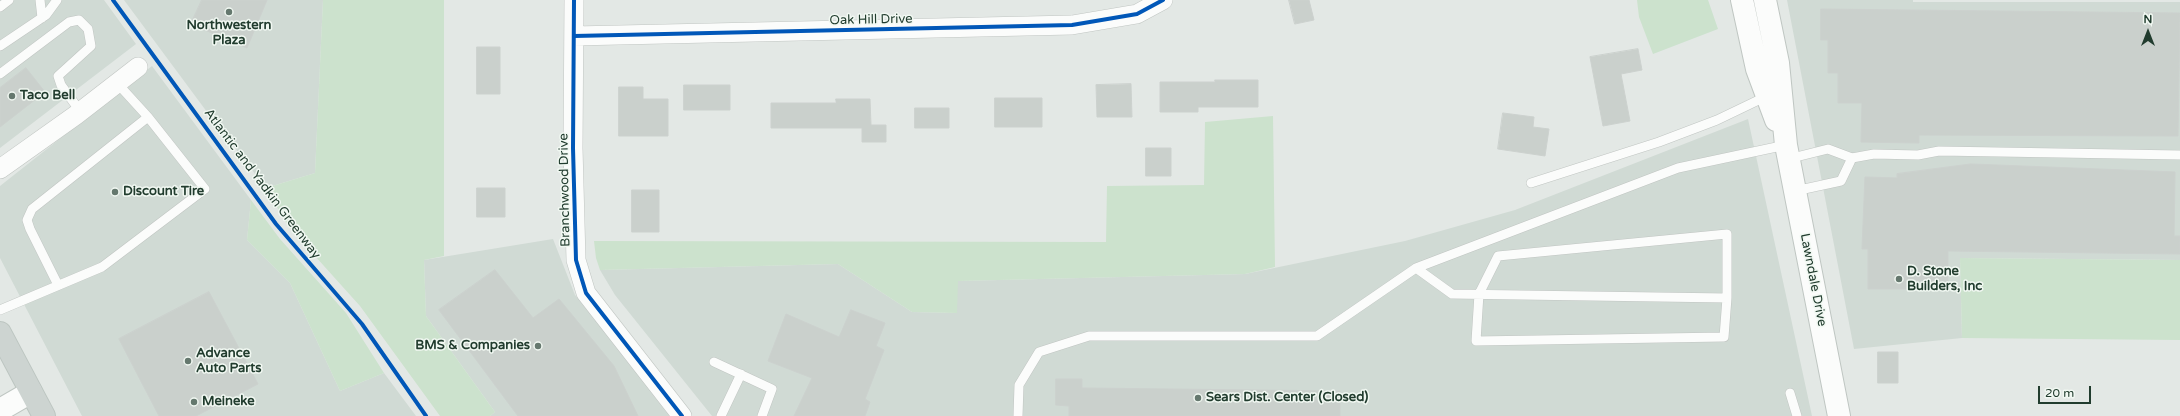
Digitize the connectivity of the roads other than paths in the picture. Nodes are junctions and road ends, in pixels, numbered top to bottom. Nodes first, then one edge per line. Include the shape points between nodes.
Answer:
1 (10, 0) edge
2 (40, 0) edge
3 (57, 0) edge
4 (574, 0) edge
5 (1163, 0) edge
6 (1729, 0) edge
7 (1742, 0) edge
8 (1765, 0) edge
9 (1774, 0) edge
10 (0, 7) edge
11 (42, 18) junction
12 (574, 36) junction
13 (0, 46) edge
14 (1778, 63) junction
15 (138, 67) dead end
16 (1757, 69) junction
17 (0, 74) edge
18 (117, 83) junction
19 (1767, 96) junction
20 (80, 111) junction
21 (148, 117) junction
22 (1787, 152) junction
23 (2180, 155) edge
24 (1852, 158) junction
25 (3, 162) edge
26 (1531, 183) dead end
27 (1795, 191) junction
28 (1416, 268) junction
29 (58, 285) junction
30 (1479, 294) junction
31 (1727, 298) junction
32 (0, 310) edge
33 (0, 333) edge
34 (714, 362) dead end
35 (741, 374) junction
36 (31, 392) junction
37 (1790, 393) dead end
38 (0, 410) edge
39 (44, 416) edge
40 (682, 416) edge
41 (721, 416) edge
42 (762, 416) edge
43 (1018, 416) edge
44 (1797, 416) edge
45 (1839, 416) edge

1 - 10 lane
2 - 11 lane
3 - 11 lane
4 - 12 street, Branchwood Drive
5 - 12 street, Oak Hill Drive via 1137,14 1072,25
6 - 16 main road
7 - 16 main road, Lawndale Drive
8 - 14 main road, Lawndale Drive
9 - 14 main road
11 - 13 lane
12 - 40 street, Branchwood Drive via 576,260 586,293
14 - 22 main road, Lawndale Drive
15 - 18 street
16 - 19 main road, Lawndale Drive
17 - 20 lane via 69,22 79,20 88,28 92,46 58,76 60,85
18 - 20 street
18 - 21 lane
19 - 22 main road, Lawndale Drive
19 - 26 lane via 1717,120 1659,142
20 - 25 street
21 - 29 lane via 32,209 27,220 30,229
21 - 29 lane via 205,189 102,267
22 - 24 lane via 1828,149
22 - 27 main road, Lawndale Drive
22 - 28 lane via 1678,168
23 - 24 lane via 1940,152 1918,155 1874,154
24 - 27 lane via 1841,181
27 - 45 main road, Lawndale Drive
28 - 30 lane via 1452,294
28 - 43 lane via 1317,336 1089,336 1039,352 1019,385
29 - 32 lane
30 - 31 lane
30 - 31 lane via 1476,341 1724,337
30 - 31 lane via 1498,256 1726,234
33 - 36 main road
34 - 35 lane
35 - 41 lane
35 - 42 lane via 772,389
36 - 38 main road
36 - 39 main road
37 - 44 lane

